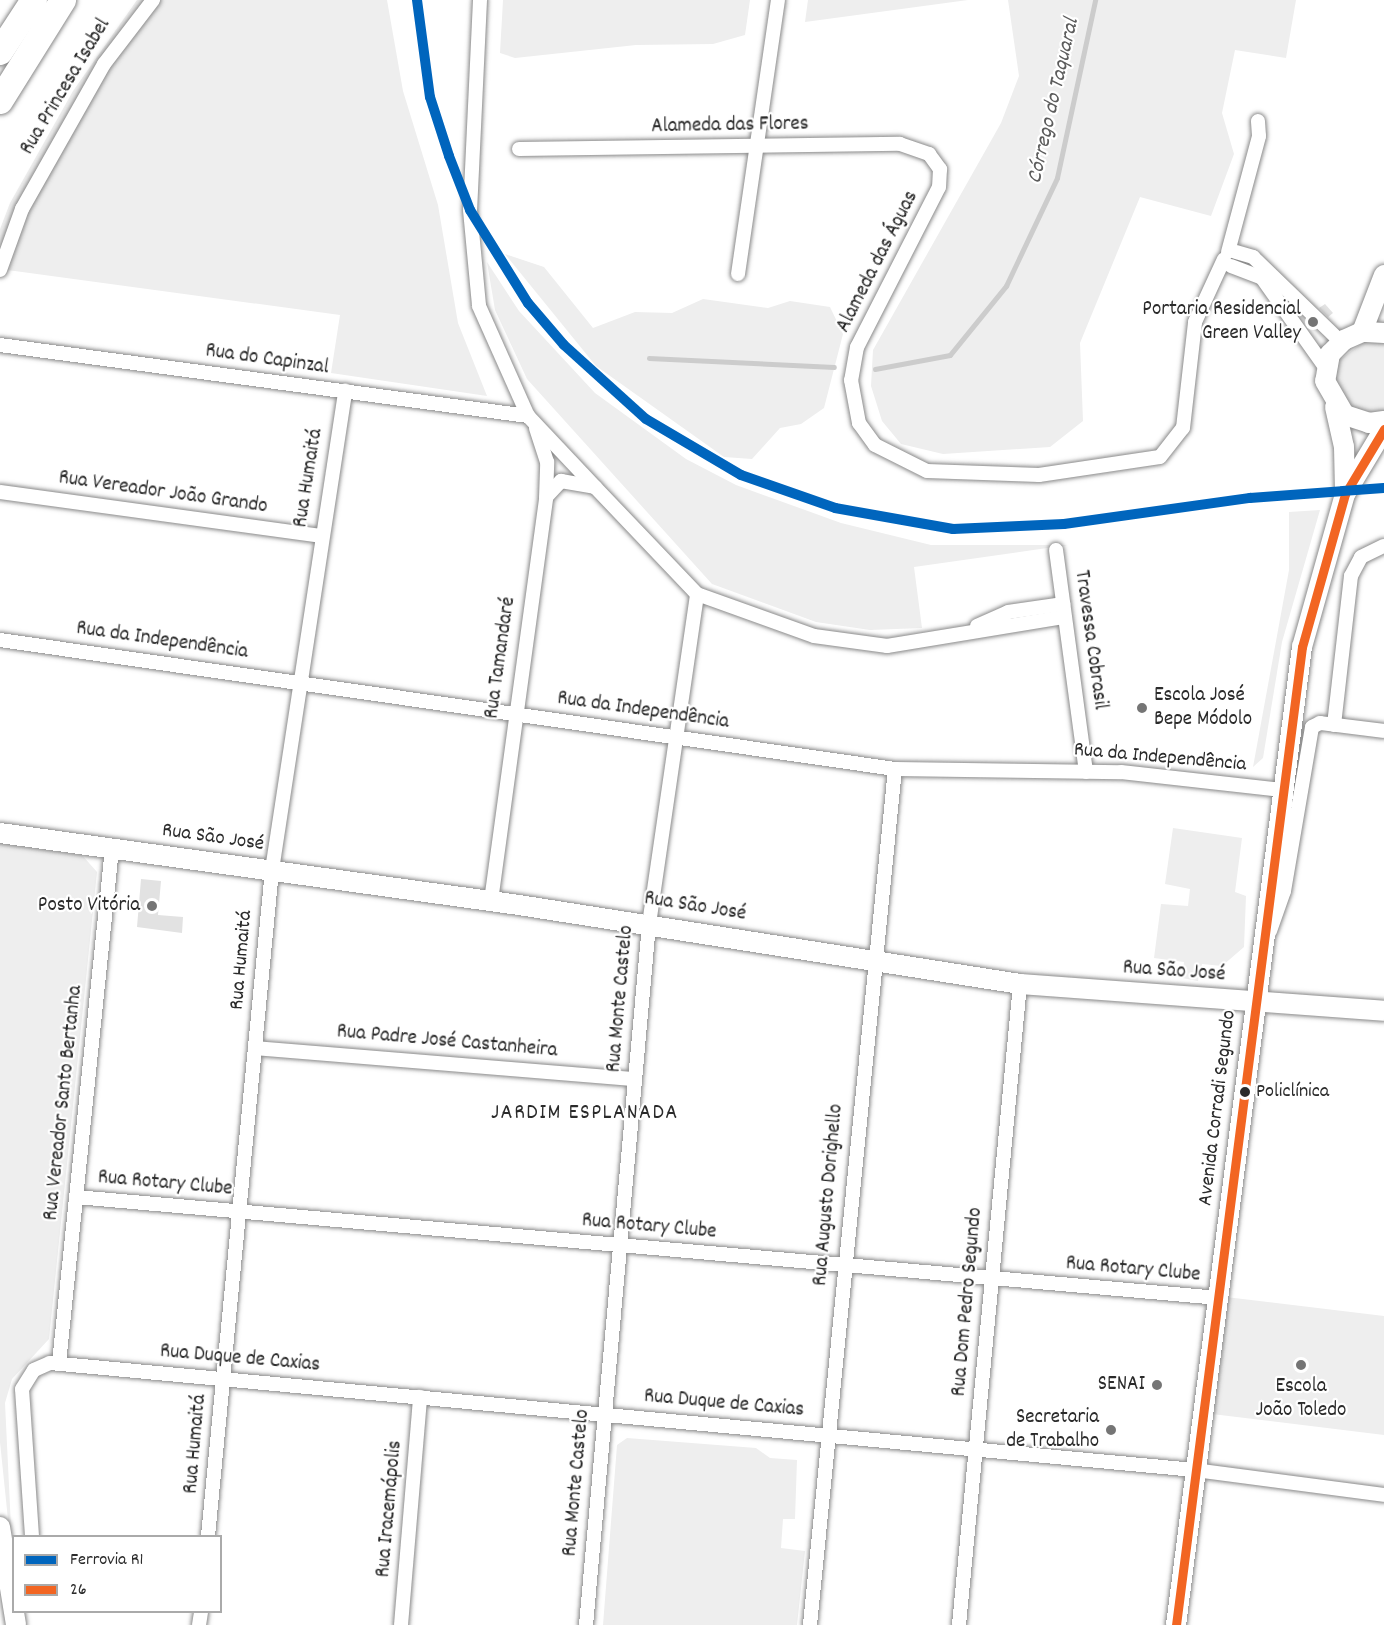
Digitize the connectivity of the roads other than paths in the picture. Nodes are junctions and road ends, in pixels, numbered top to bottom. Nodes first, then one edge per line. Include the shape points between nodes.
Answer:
1 (34, 0) edge
2 (63, 0) edge
3 (153, 0) edge
4 (480, 0) edge
5 (778, 0) edge
6 (0, 52) edge
7 (0, 101) edge
8 (1258, 121) dead end
9 (754, 147) junction
10 (519, 149) dead end
11 (936, 161) joint
12 (1230, 257) junction
13 (0, 270) edge
14 (738, 274) dead end
15 (1384, 275) edge
16 (1362, 332) junction
17 (1384, 333) edge
18 (1341, 342) junction
19 (0, 345) edge
20 (1325, 368) junction
21 (345, 391) junction
22 (1335, 407) junction
23 (531, 419) junction
24 (1384, 421) edge
25 (1384, 429) edge
26 (595, 487) junction
27 (0, 492) edge
28 (1345, 494) junction
29 (546, 498) junction
30 (321, 536) junction
31 (1384, 546) edge
32 (1056, 550) dead end
33 (697, 594) junction
34 (1064, 611) junction
35 (0, 640) edge
36 (298, 682) junction
37 (514, 713) junction
38 (1334, 725) junction
39 (1384, 730) edge
40 (675, 736) junction
41 (895, 769) junction
42 (1086, 772) junction
43 (1282, 790) junction
44 (0, 833) edge
45 (112, 848) junction
46 (272, 870) junction
47 (491, 901) junction
48 (649, 924) junction
49 (1261, 952) junction
50 (872, 959) junction
51 (1020, 984) junction
52 (1255, 1001) junction
53 (1384, 1011) edge
54 (255, 1048) junction
55 (635, 1079) junction
56 (76, 1197) junction
57 (239, 1212) junction
58 (620, 1245) junction
59 (843, 1265) junction
60 (992, 1279) junction
61 (1218, 1298) junction
62 (59, 1363) junction
63 (223, 1379) junction
64 (420, 1397) junction
65 (605, 1414) junction
66 (826, 1434) junction
67 (975, 1449) junction
68 (1195, 1470) junction
69 (1384, 1495) edge
70 (0, 1527) edge
71 (32, 1535) edge
72 (208, 1535) edge
73 (12, 1600) edge
74 (401, 1625) edge
75 (586, 1625) edge
76 (810, 1625) edge
77 (958, 1625) edge
78 (1176, 1625) edge

1 - 6 highway
2 - 7 highway
3 - 13 street, Rua Princesa Isabel via 93,83 22,208
4 - 23 street via 470,210 473,269 484,322
5 - 9 street
8 - 12 street, Alameda das Águas via 1259,136
9 - 10 street, Alameda das Flores
9 - 11 street, Alameda das Flores via 900,144 920,148
9 - 14 street
11 - 12 street, Alameda das Águas via 940,178 935,197 857,347 851,380 859,423 875,444 927,471 1039,475 1160,457 1183,428 1195,322
12 - 18 street via 1253,257
12 - 20 street via 1262,278
15 - 16 street
16 - 17 street
16 - 18 street
18 - 20 street
19 - 21 street, Rua do Capinzal
20 - 22 street, Avenida Corradi Segundo
21 - 23 street, Rua do Capinzal
21 - 30 street, Rua Humaitá
22 - 24 street via 1356,421
22 - 28 street, Avenida Corradi Segundo via 1344,447
23 - 26 street
23 - 29 street, Rua Tamandaré via 547,462
25 - 28 street, Avenida Corradi Segundo
26 - 29 street via 561,481
26 - 33 street
27 - 30 street, Rua Vereador João Grando
28 - 43 street, Avenida Corradi Segundo via 1302,647
29 - 37 street, Rua Tamandaré
30 - 36 street, Rua Humaitá
31 - 38 street via 1361,557 1351,576
32 - 34 street, Travessa Cobrasil
33 - 34 street via 814,636 866,646 919,643 964,632 1008,612
33 - 40 street, Rua Monte Castelo
34 - 42 street, Travessa Cobrasil
35 - 36 street, Rua da Independência
36 - 37 street, Rua da Independência
36 - 46 street, Rua Humaitá
37 - 40 street, Rua da Independência
37 - 47 street, Rua Tamandaré
38 - 39 street
38 - 49 street via 1320,723 1307,737 1280,908
40 - 41 street, Rua da Independência
40 - 48 street, Rua Monte Castelo
41 - 42 street, Rua da Independência
41 - 50 street, Rua Augusto Dorighello
42 - 43 street, Rua da Independência
43 - 49 street, Avenida Corradi Segundo
44 - 45 street, Rua São José
45 - 46 street, Rua São José
45 - 56 street, Rua Vereador Santo Bertanha
46 - 47 street, Rua São José
46 - 54 street, Rua Humaitá
47 - 48 street, Rua São José
48 - 50 street, Rua São José
48 - 55 street, Rua Monte Castelo
49 - 52 street, Avenida Corradi Segundo
50 - 51 street, Rua São José
50 - 59 street, Rua Augusto Dorighello
51 - 52 street, Rua São José
51 - 60 street, Rua Dom Pedro Segundo
52 - 53 street, Rua São José
52 - 61 street, Avenida Corradi Segundo
54 - 55 street, Rua Padre José Castanheira
54 - 57 street, Rua Humaitá
55 - 58 street, Rua Monte Castelo
56 - 57 street, Rua Rotary Clube
56 - 62 street, Rua Vereador Santo Bertanha
57 - 58 street, Rua Rotary Clube
57 - 63 street, Rua Humaitá
58 - 59 street, Rua Rotary Clube
58 - 65 street, Rua Monte Castelo
59 - 60 street, Rua Rotary Clube
59 - 66 street, Rua Augusto Dorighello
60 - 61 street, Rua Rotary Clube
60 - 67 street, Rua Dom Pedro Segundo
61 - 68 street, Avenida Corradi Segundo
62 - 63 street, Rua Duque de Caxias
62 - 71 street via 34,1370 22,1389
63 - 64 street, Rua Duque de Caxias
63 - 72 street, Rua Humaitá
64 - 65 street, Rua Duque de Caxias
64 - 74 street, Rua Iracemápolis
65 - 66 street, Rua Duque de Caxias
65 - 75 street, Rua Monte Castelo
66 - 67 street, Rua Duque de Caxias
66 - 76 street, Rua Augusto Dorighello
67 - 68 street, Rua Duque de Caxias
67 - 77 street, Rua Dom Pedro Segundo
68 - 69 street, Rua Duque de Caxias
68 - 78 street, Avenida Corradi Segundo
70 - 73 street

